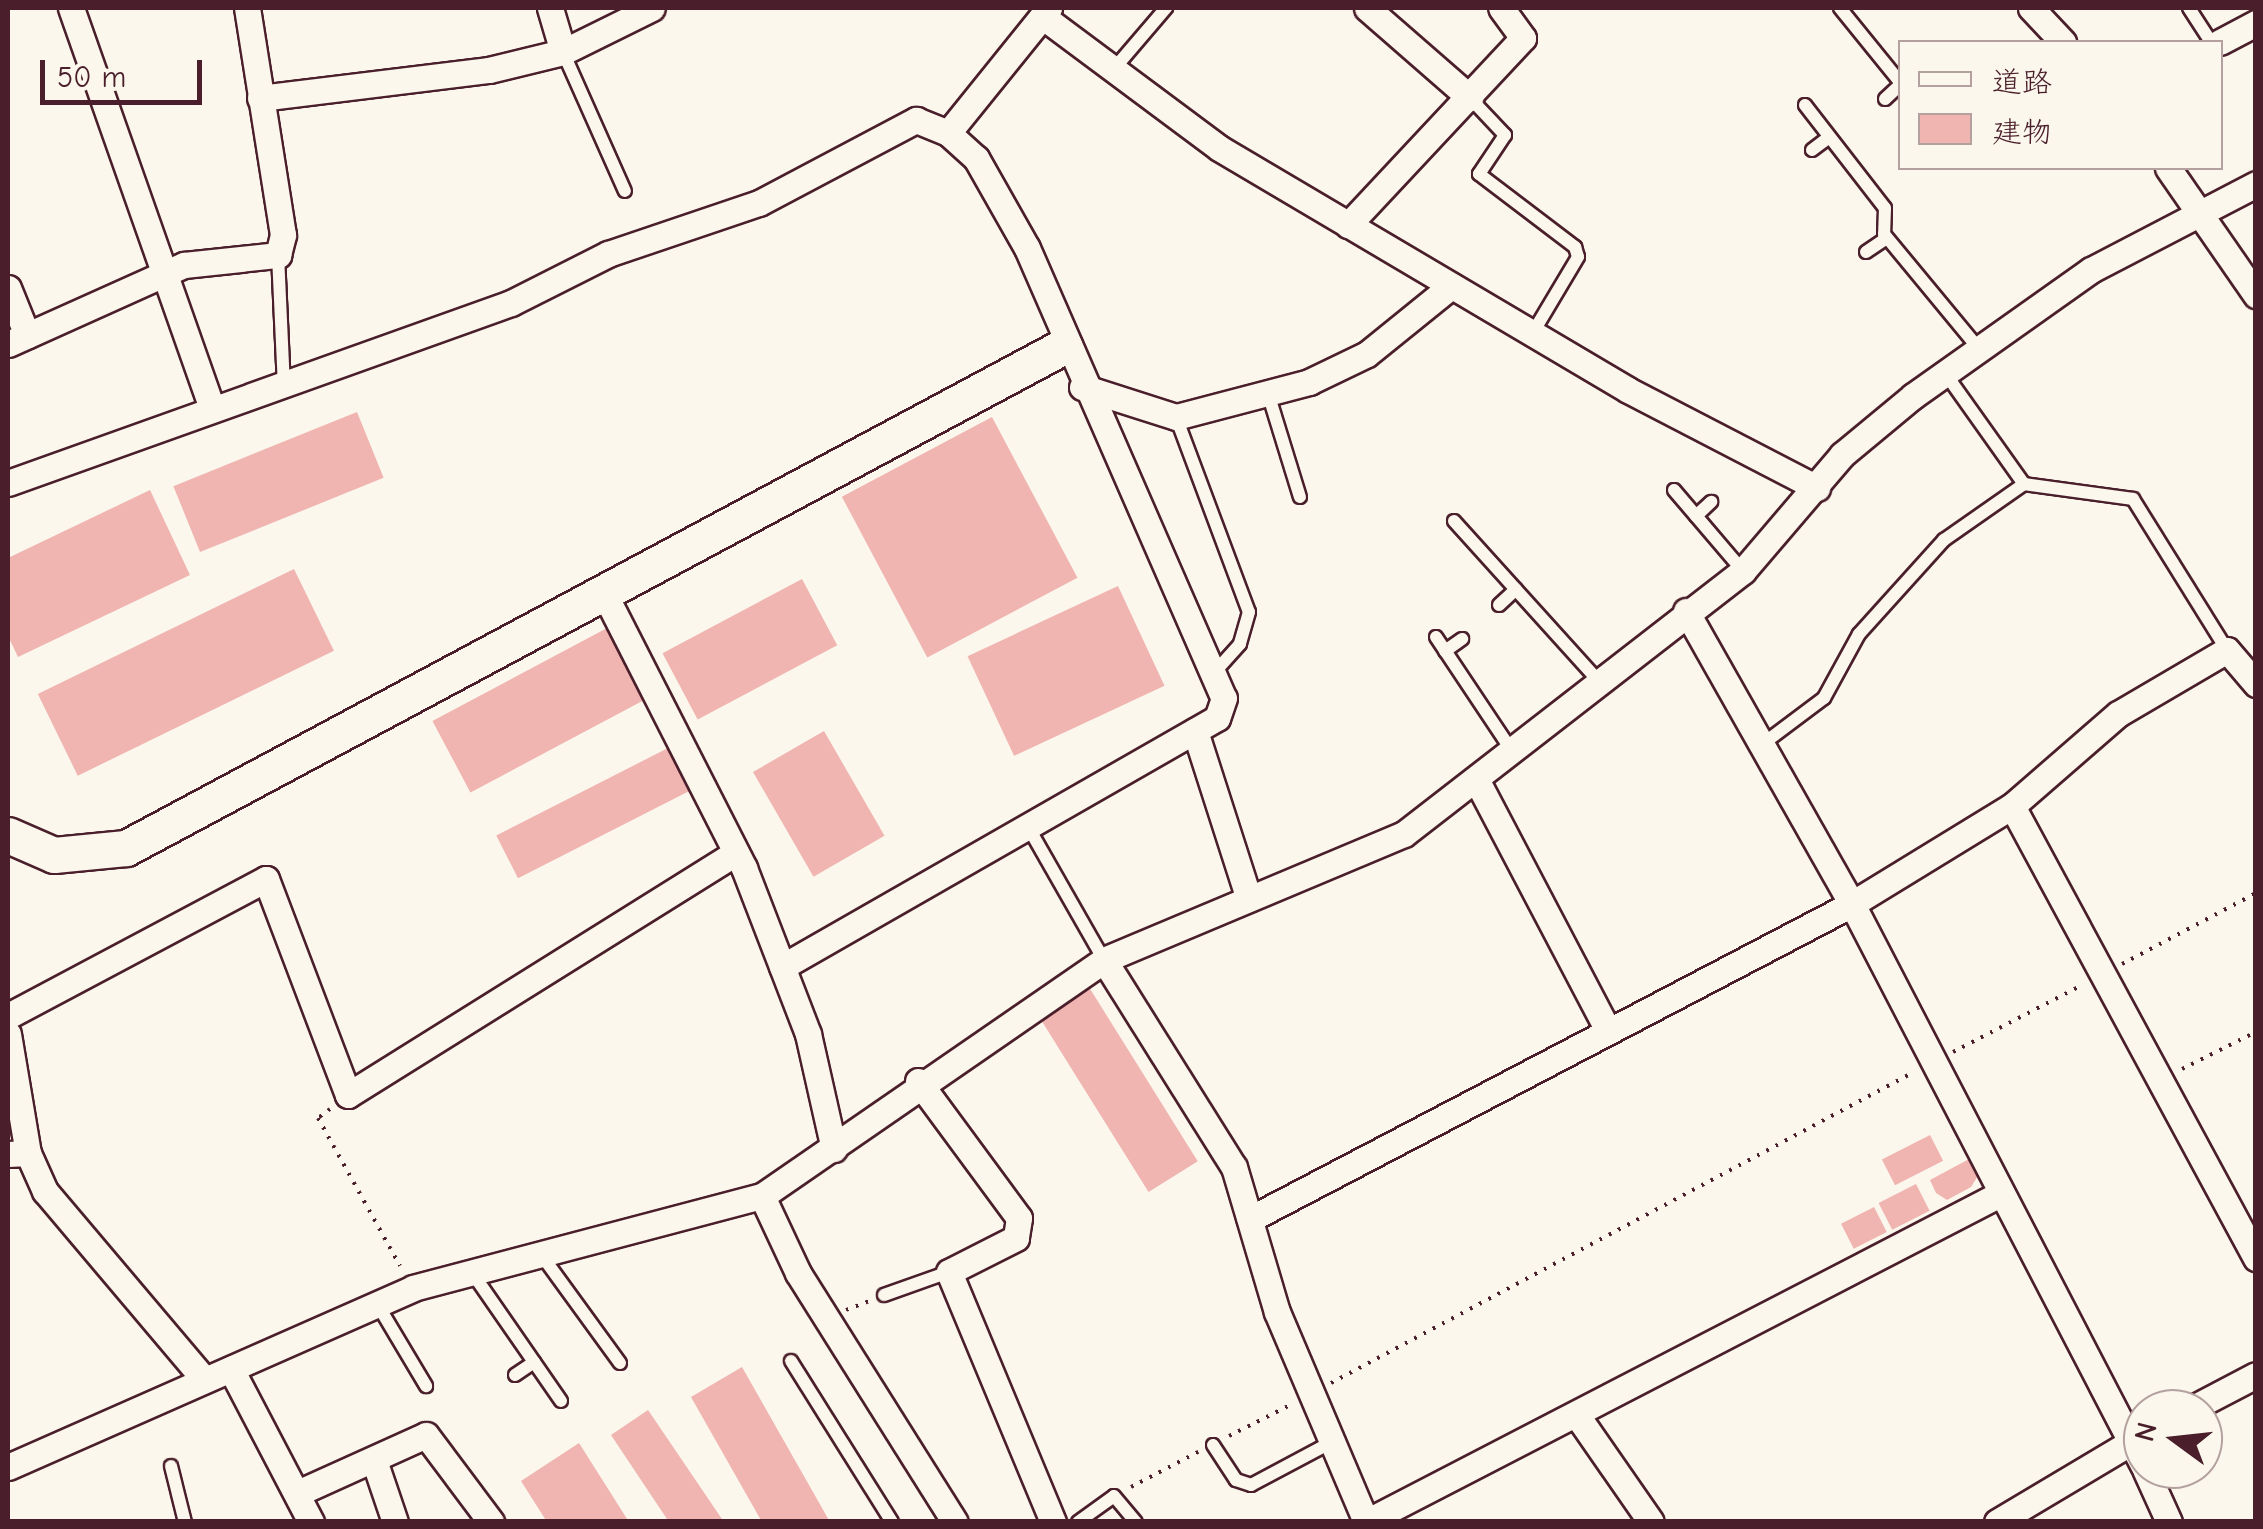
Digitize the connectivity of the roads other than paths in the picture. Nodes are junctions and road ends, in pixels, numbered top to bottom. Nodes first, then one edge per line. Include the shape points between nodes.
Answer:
1 (71, 8) edge
2 (246, 8) edge
3 (550, 8) edge
4 (652, 8) edge
5 (1166, 8) edge
6 (1367, 8) edge
7 (1501, 8) edge
8 (1840, 8) edge
9 (2033, 8) edge
10 (2189, 8) edge
11 (1048, 14) edge
12 (2256, 24) edge
13 (2061, 40) edge
14 (2210, 40) edge
15 (2223, 40) edge
16 (564, 52) junction
17 (1113, 70) junction
18 (1898, 81) edge
19 (1898, 86) edge
20 (260, 98) junction
21 (1470, 98) junction
22 (1885, 99) dead end
23 (1805, 105) dead end
24 (948, 132) junction
25 (1829, 137) junction
26 (1812, 150) dead end
27 (2169, 170) edge
28 (2256, 184) edge
29 (625, 191) dead end
30 (2200, 213) junction
31 (1348, 225) junction
32 (1887, 238) junction
33 (1866, 252) dead end
34 (278, 256) junction
35 (164, 274) junction
36 (1451, 286) junction
37 (8, 288) edge
38 (2256, 295) edge
39 (1534, 330) junction
40 (17, 340) edge
41 (1064, 346) junction
42 (1978, 349) junction
43 (1944, 373) junction
44 (284, 386) junction
45 (1082, 387) junction
46 (1266, 388) junction
47 (212, 408) junction
48 (1176, 417) junction
49 (8, 482) edge
50 (2024, 484) junction
51 (1817, 488) junction
52 (1674, 490) dead end
53 (1300, 497) dead end
54 (1711, 502) dead end
55 (1696, 516) junction
56 (1454, 521) dead end
57 (1743, 571) junction
58 (1516, 589) junction
59 (602, 591) junction
60 (1499, 605) dead end
61 (1686, 611) junction
62 (1436, 638) dead end
63 (1462, 639) dead end
64 (2227, 650) junction
65 (1445, 651) junction
66 (1212, 674) junction
67 (1596, 678) junction
68 (2256, 684) edge
69 (1194, 731) junction
70 (1764, 744) junction
71 (1512, 750) junction
72 (1477, 781) junction
73 (2012, 806) junction
74 (1027, 825) junction
75 (8, 835) edge
76 (736, 853) junction
77 (1249, 899) junction
78 (1852, 904) junction
79 (1104, 960) junction
80 (782, 967) junction
81 (8, 1016) edge
82 (1608, 1031) junction
83 (8, 1034) edge
84 (918, 1080) junction
85 (834, 1149) junction
86 (18, 1154) edge
87 (2000, 1194) junction
88 (762, 1196) junction
89 (1250, 1219) junction
90 (540, 1253) junction
91 (2256, 1258) edge
92 (470, 1268) junction
93 (948, 1272) junction
94 (884, 1296) road end
95 (376, 1302) junction
96 (791, 1361) dead end
97 (534, 1362) junction
98 (620, 1363) dead end
99 (231, 1369) junction
100 (2256, 1375) edge
101 (516, 1376) dead end
102 (202, 1377) junction
103 (426, 1386) dead end
104 (2223, 1392) edge
105 (561, 1401) dead end
106 (2123, 1413) edge
107 (1576, 1414) junction
108 (1328, 1444) junction
109 (1213, 1445) dead end
110 (2123, 1446) edge
111 (374, 1460) junction
112 (171, 1466) dead end
113 (8, 1467) edge
114 (2154, 1489) edge
115 (300, 1492) junction
116 (947, 1520) edge
117 (185, 1522) edge
118 (311, 1522) edge
119 (395, 1522) edge
120 (492, 1522) edge
121 (892, 1522) edge
122 (1053, 1522) edge
123 (1078, 1522) edge
124 (1136, 1522) edge
125 (1366, 1522) edge
126 (1651, 1522) edge
127 (1997, 1522) edge
128 (2169, 1522) edge

1 - 35 street
2 - 20 street
3 - 16 street
4 - 16 street
5 - 17 lane
6 - 21 street
7 - 21 street via 1524,38
8 - 18 lane
9 - 13 street
10 - 14 lane
11 - 17 street
11 - 24 street
12 - 15 street
16 - 20 street
16 - 29 lane
17 - 31 street via 1219,148
19 - 22 lane
20 - 34 street
21 - 31 street
21 - 39 lane via 1504,135 1479,174 1576,247 1578,258
23 - 25 lane
24 - 41 street via 1003,202
24 - 44 street via 916,120 760,203
25 - 26 lane
25 - 32 lane via 1885,208
27 - 30 street
28 - 30 street
30 - 38 street
30 - 42 street via 2091,270
31 - 36 street
32 - 33 lane
32 - 42 lane
34 - 35 street
34 - 44 lane
35 - 40 street
35 - 47 street
36 - 39 street
36 - 46 street via 1367,354 1309,382
37 - 40 street
39 - 51 street via 1661,409
41 - 45 street
41 - 59 street
42 - 43 street
43 - 50 lane
43 - 51 street via 1864,435
44 - 47 street
45 - 48 street
45 - 66 street
46 - 48 street
46 - 53 lane
47 - 49 street
48 - 66 lane via 1249,612 1240,644
50 - 64 lane via 2133,499
50 - 70 lane via 1944,540 1860,634 1824,698
51 - 57 street
52 - 55 lane
54 - 55 lane
55 - 57 lane
56 - 58 lane
57 - 61 street
58 - 60 lane
58 - 67 lane
59 - 75 street via 126,848 54,854
59 - 76 street
61 - 67 street
61 - 70 street
62 - 65 lane
63 - 65 lane
64 - 68 street
64 - 73 street via 2118,714
65 - 71 lane
66 - 69 street via 1224,698 1217,718
67 - 71 street
69 - 74 street
69 - 77 street
70 - 78 street
71 - 72 street
72 - 77 street via 1356,862
72 - 82 street
73 - 78 street
73 - 91 street
74 - 79 lane
74 - 80 street
76 - 80 street
76 - 81 street via 348,1095 266,879
77 - 79 street
78 - 82 street
78 - 87 street
79 - 84 street
79 - 89 street via 1234,1167
80 - 85 street
82 - 89 street
83 - 86 street
84 - 85 street
84 - 93 street via 1020,1218 1016,1238
85 - 88 street
86 - 102 street
87 - 106 street
87 - 107 street
88 - 90 street
88 - 116 street
89 - 108 street
90 - 92 street
90 - 98 lane
92 - 95 street
92 - 97 lane
93 - 94 lane
93 - 122 street
95 - 99 street
95 - 103 lane
96 - 121 lane
97 - 101 lane
97 - 105 lane
99 - 102 street
99 - 115 street
100 - 104 street
102 - 113 street
107 - 125 street
107 - 126 street
108 - 109 lane via 1251,1485 1236,1480
108 - 125 street
110 - 127 street
111 - 115 street
111 - 119 street
111 - 120 street via 433,1436
112 - 117 lane
114 - 128 street
115 - 118 street
123 - 124 lane via 1114,1496

